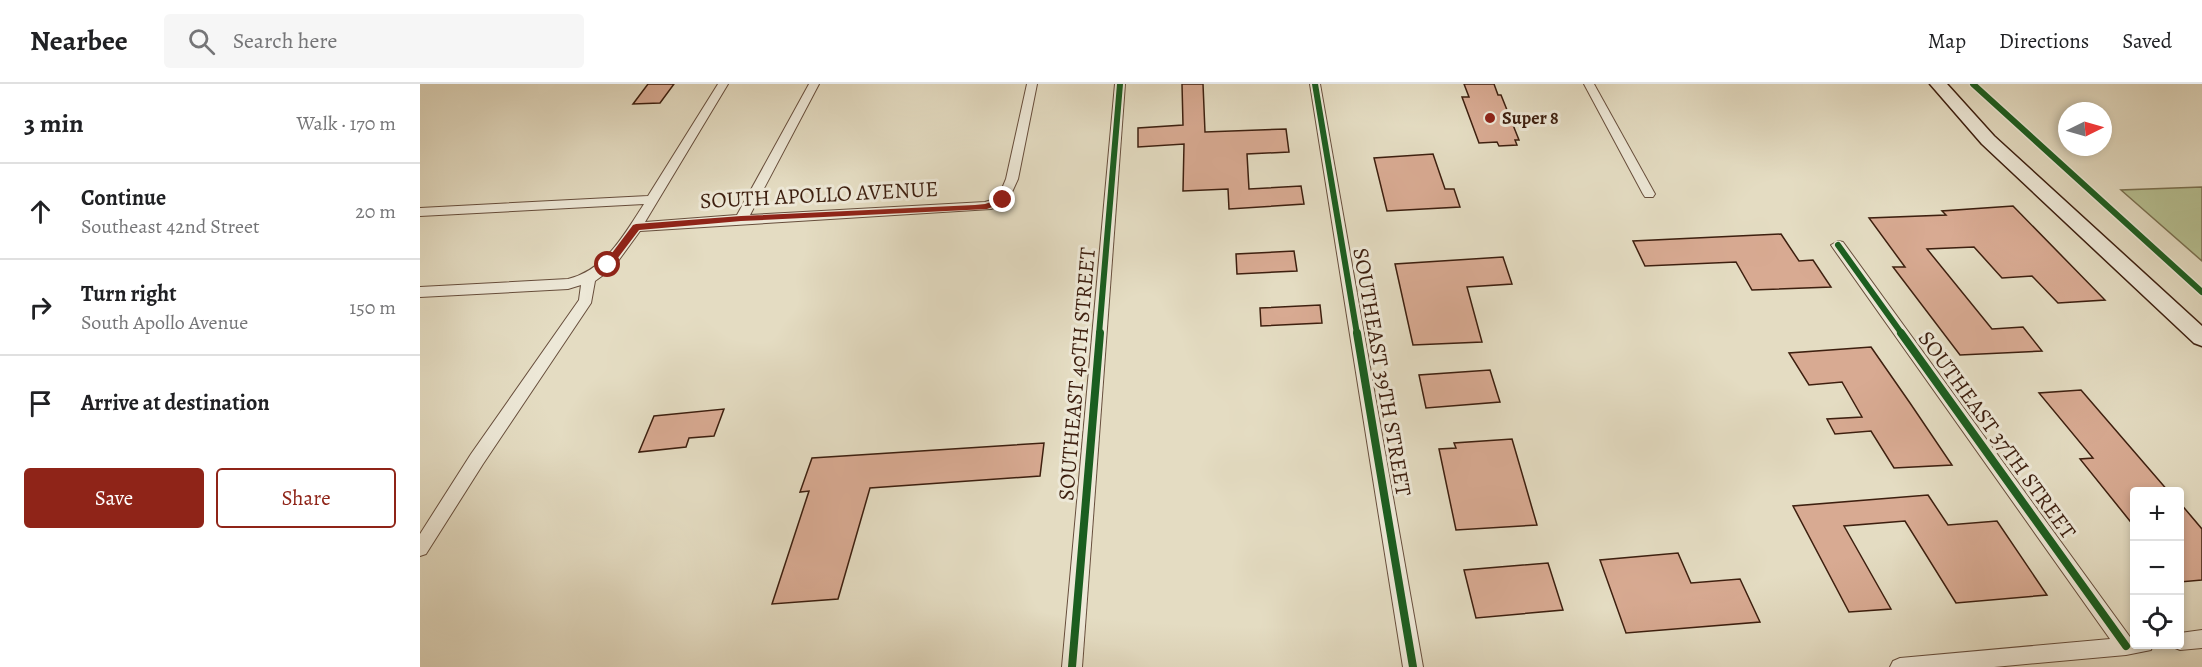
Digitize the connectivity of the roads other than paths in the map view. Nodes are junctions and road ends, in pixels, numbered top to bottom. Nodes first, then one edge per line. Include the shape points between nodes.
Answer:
1 (723, 84) edge
2 (814, 84) edge
3 (1032, 84) edge
4 (1120, 84) edge
5 (1315, 84) edge
6 (1589, 84) edge
7 (1927, 84) edge
8 (1938, 84) edge
9 (1958, 109) junction
10 (1649, 194) dead end
11 (651, 201) junction
12 (420, 212) edge
13 (741, 219) junction
14 (636, 227) junction
15 (1838, 245) dead end
16 (588, 279) junction
17 (420, 292) edge
18 (2202, 338) edge
19 (420, 549) edge
20 (2130, 638) edge
21 (2202, 639) edge
22 (2184, 641) edge
23 (2130, 645) edge
24 (1072, 667) edge
25 (1413, 667) edge
26 (1900, 667) edge

1 - 11 street
2 - 13 street
3 - 13 street, SOUTH APOLLO AVENUE via 1012,178 1003,200 975,207
4 - 24 street, SOUTHEAST 40TH STREET
5 - 25 street, SOUTHEAST 39TH STREET
6 - 10 street
7 - 9 street
8 - 9 street
9 - 18 street
11 - 12 street
11 - 14 street
13 - 14 street, SOUTH APOLLO AVENUE
14 - 16 street via 608,265
15 - 20 street, SOUTHEAST 37TH STREET
16 - 17 street via 568,284
16 - 19 street via 586,300
21 - 22 street
23 - 26 street

